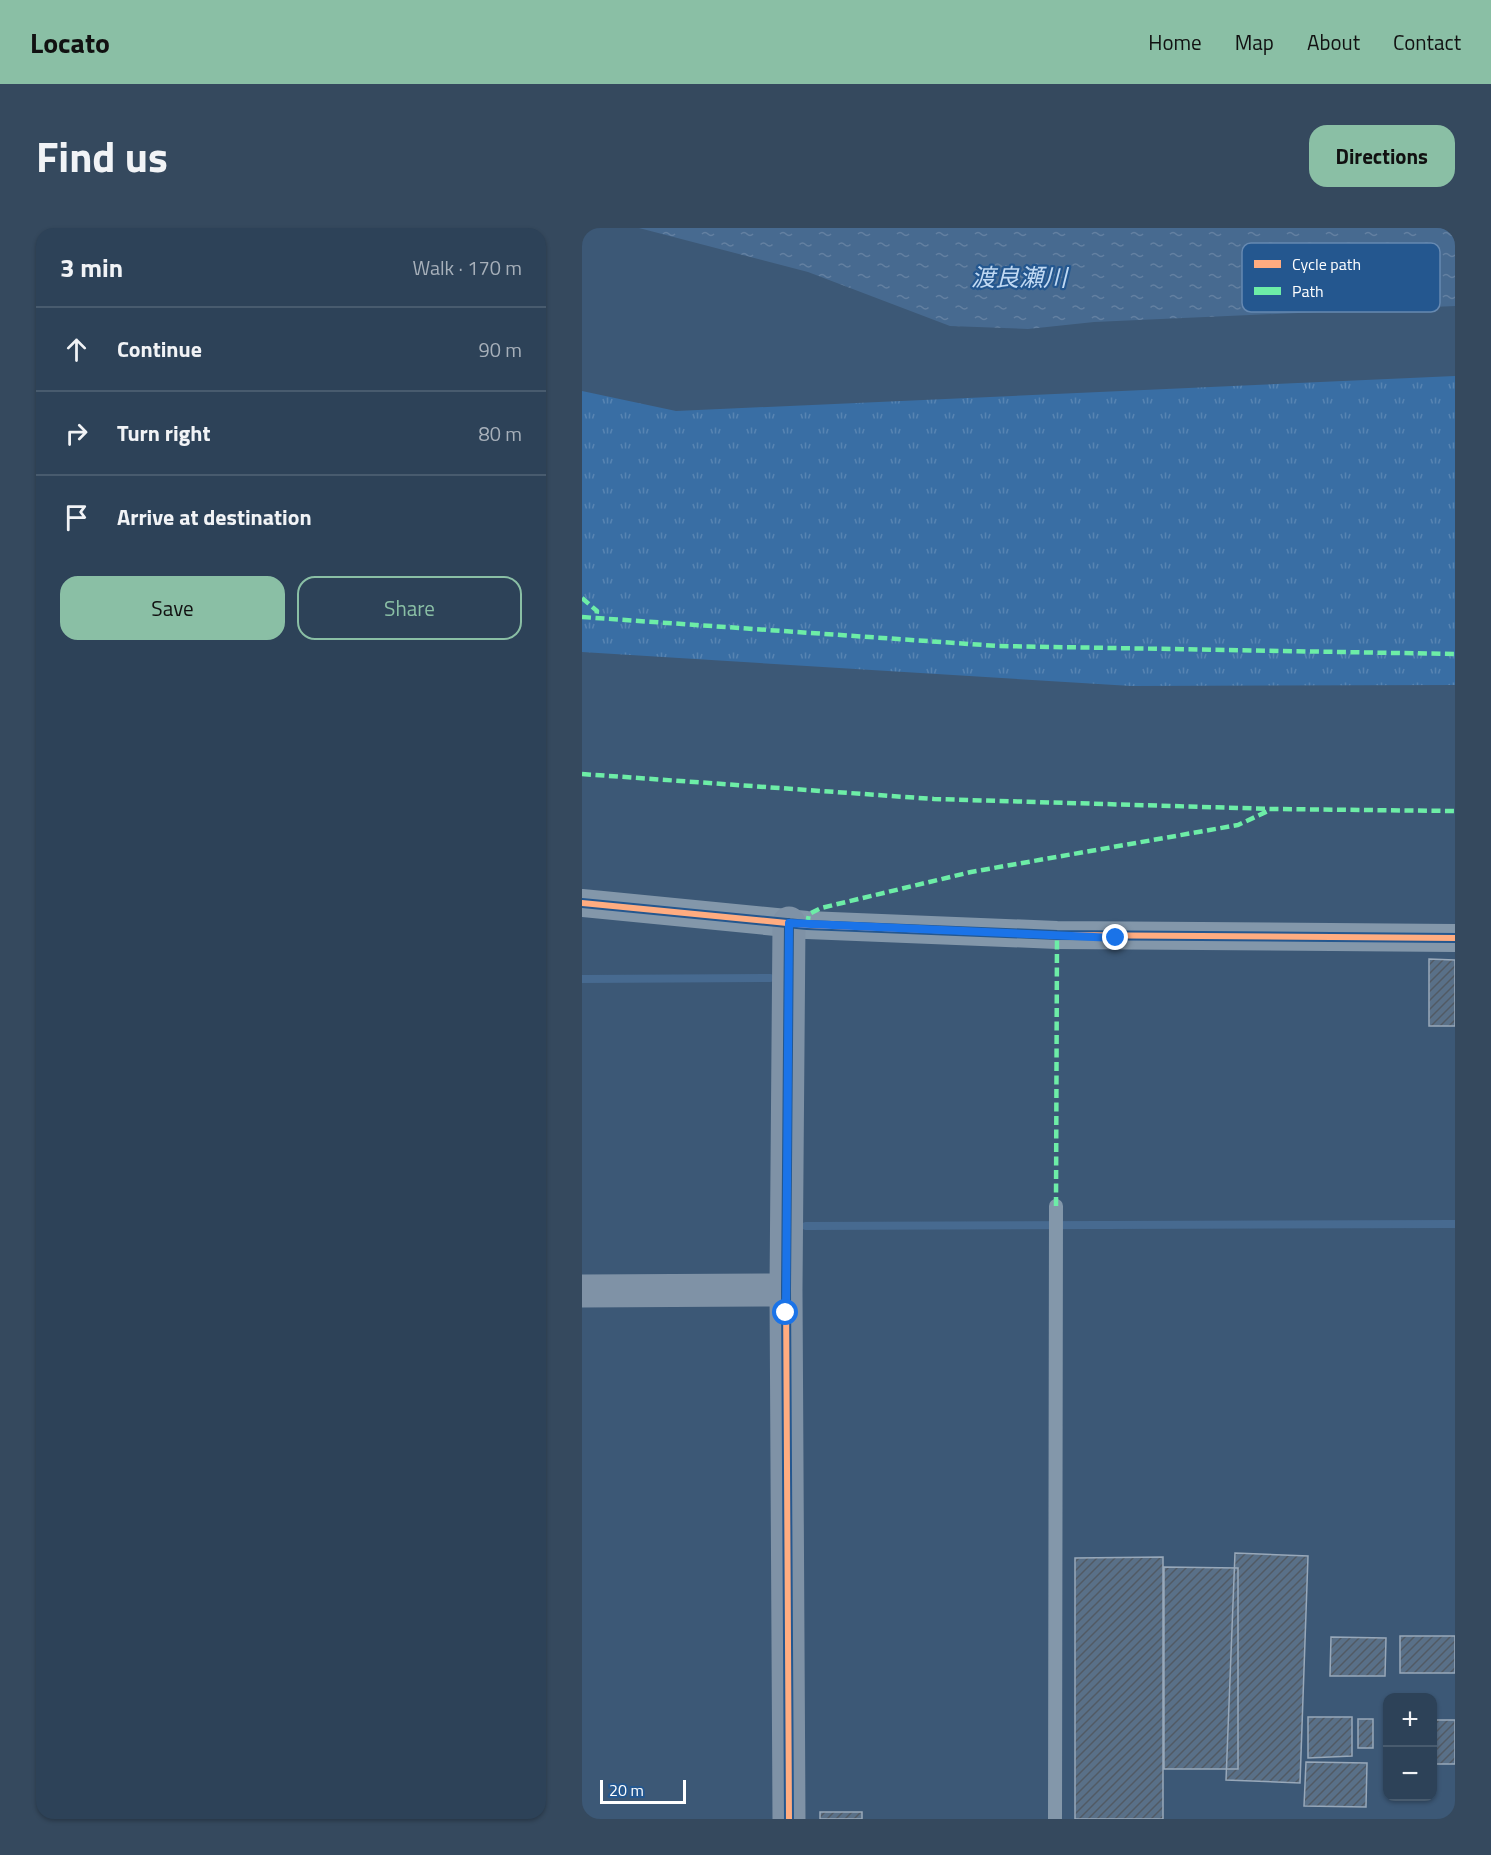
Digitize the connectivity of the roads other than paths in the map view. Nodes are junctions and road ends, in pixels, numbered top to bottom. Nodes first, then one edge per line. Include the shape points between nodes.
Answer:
1 (582, 903) edge
2 (789, 923) junction
3 (1455, 938) edge
4 (1056, 1206) dead end
5 (786, 1290) junction
6 (582, 1291) edge
7 (789, 1819) edge
8 (1056, 1819) edge

1 - 2 street
2 - 3 street via 1116,938
2 - 5 street
4 - 8 lane
5 - 6 street
5 - 7 street

